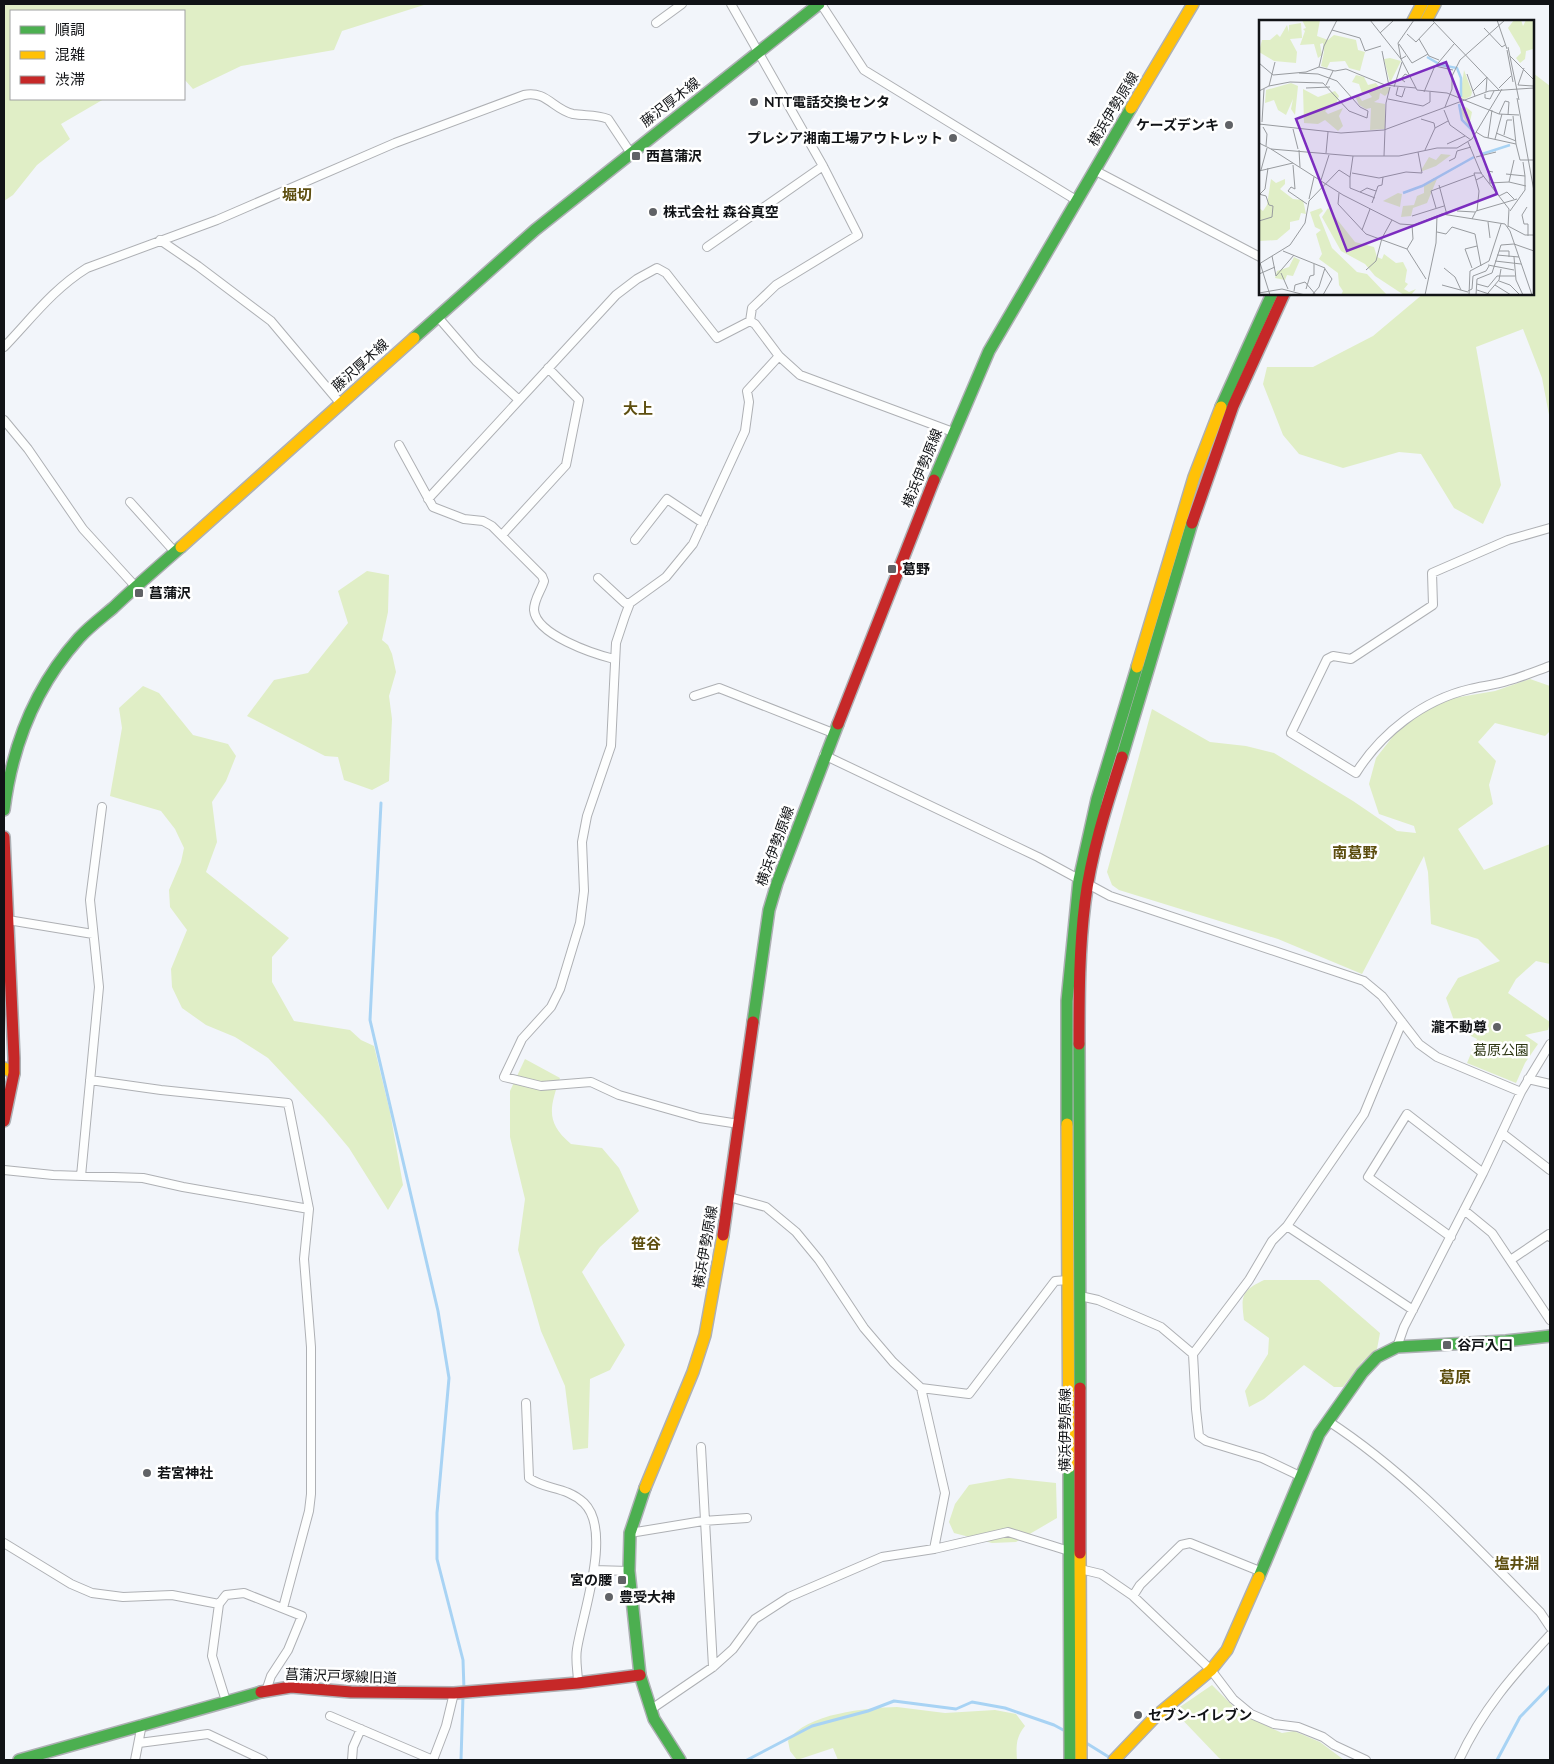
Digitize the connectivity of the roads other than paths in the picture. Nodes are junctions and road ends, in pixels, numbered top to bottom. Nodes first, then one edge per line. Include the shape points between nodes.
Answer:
1 (682, 4) edge
2 (731, 4) edge
3 (820, 4) edge
4 (1193, 4) edge
5 (1422, 4) edge
6 (1436, 4) edge
7 (1414, 20) edge
8 (1427, 20) edge
9 (656, 23) dead end
10 (759, 52) junction
11 (630, 152) junction
12 (823, 166) junction
13 (1094, 170) junction
14 (1076, 200) junction
15 (160, 240) junction
16 (707, 247) dead end
17 (1259, 256) edge
18 (1272, 295) edge
19 (1284, 295) edge
20 (437, 316) junction
21 (750, 321) junction
22 (4, 347) edge
23 (779, 356) junction
24 (548, 368) junction
25 (519, 400) junction
26 (340, 403) junction
27 (4, 420) edge
28 (953, 432) junction
29 (399, 445) dead end
30 (428, 499) junction
31 (130, 502) dead end
32 (703, 524) junction
33 (1550, 528) edge
34 (502, 535) junction
35 (635, 540) dead end
36 (174, 552) junction
37 (598, 578) dead end
38 (135, 586) junction
39 (630, 603) junction
40 (614, 659) junction
41 (1550, 666) edge
42 (694, 696) dead end
43 (833, 733) junction
44 (824, 755) junction
45 (6, 773) edge
46 (102, 807) dead end
47 (4, 810) edge
48 (4, 837) edge
49 (1083, 882) junction
50 (8, 920) junction
51 (93, 934) junction
52 (1402, 1022) junction
53 (1550, 1044) edge
54 (9, 1070) edge
55 (1528, 1079) junction
56 (90, 1080) junction
57 (1550, 1084) edge
58 (1521, 1092) junction
59 (4, 1121) edge
60 (739, 1124) junction
61 (1502, 1133) junction
62 (4, 1170) edge
63 (1550, 1170) edge
64 (1483, 1173) junction
65 (81, 1176) junction
66 (729, 1196) junction
67 (309, 1208) junction
68 (1464, 1210) junction
69 (1287, 1226) junction
70 (1450, 1237) junction
71 (1550, 1237) edge
72 (1512, 1259) junction
73 (1068, 1280) junction
74 (1080, 1296) junction
75 (1413, 1310) junction
76 (1550, 1320) edge
77 (1550, 1336) edge
78 (1397, 1346) junction
79 (1193, 1354) junction
80 (921, 1388) junction
81 (526, 1403) dead end
82 (1328, 1421) junction
83 (701, 1447) dead end
84 (1302, 1477) junction
85 (747, 1518) dead end
86 (703, 1521) junction
87 (630, 1533) junction
88 (4, 1543) edge
89 (934, 1549) junction
90 (1069, 1551) junction
91 (1080, 1569) junction
92 (594, 1570) junction
93 (629, 1571) junction
94 (1262, 1572) junction
95 (1133, 1596) junction
96 (219, 1604) junction
97 (283, 1608) junction
98 (1550, 1627) edge
99 (1550, 1635) edge
100 (713, 1668) junction
101 (1211, 1670) junction
102 (640, 1675) junction
103 (578, 1683) junction
104 (266, 1691) junction
105 (460, 1692) junction
106 (226, 1701) junction
107 (650, 1710) junction
108 (330, 1716) dead end
109 (142, 1724) junction
110 (361, 1729) junction
111 (139, 1743) junction
112 (19, 1760) edge
113 (135, 1760) edge
114 (262, 1760) edge
115 (352, 1760) edge
116 (433, 1760) edge
117 (680, 1760) edge
118 (1070, 1760) edge
119 (1081, 1760) edge
120 (1114, 1760) edge
121 (1366, 1760) edge
122 (1459, 1760) edge

1 - 9 street
2 - 10 street
3 - 10 main road, 藤沢厚木線
3 - 14 street via 864,70
4 - 13 main road, 横浜伊勢原線
5 - 7 main road
6 - 8 main road
10 - 11 main road, 藤沢厚木線
10 - 12 street
11 - 15 street via 608,119 592,114 573,114 545,97 524,94 395,143 217,220
11 - 20 main road, 藤沢厚木線
12 - 16 street
12 - 21 street via 858,235 776,285 752,308
13 - 14 main road, 横浜伊勢原線
13 - 17 street
14 - 28 main road, 横浜伊勢原線 via 989,350
15 - 22 street via 105,259 67,280 52,292
15 - 26 street via 270,321
18 - 49 main road, 横浜伊勢原線 via 1222,401 1194,477 1097,799
19 - 49 main road, 横浜伊勢原線 via 1233,406 1204,485
20 - 25 street via 476,361
20 - 26 main road, 藤沢厚木線
21 - 23 street
21 - 24 street via 717,338 674,282 657,268 625,286
23 - 28 street via 800,375
23 - 32 street via 747,391 749,402 745,431
24 - 25 street
24 - 34 street via 579,400 569,457 560,474
25 - 30 street
26 - 36 main road, 藤沢厚木線
27 - 38 street via 83,529
28 - 43 main road, 横浜伊勢原線
29 - 30 street
30 - 34 street via 433,507 464,519 482,521
31 - 36 street
32 - 35 street via 667,499
32 - 39 street via 668,575
33 - 41 street via 1508,540 1432,573 1433,605 1352,658 1333,656 1327,659 1291,733 1356,773 1379,741 1404,720 1431,704 1468,689 1506,682
34 - 40 street via 542,576 544,581 534,610 538,622 575,646
36 - 38 main road, 藤沢厚木線
37 - 39 street via 625,603
38 - 45 main road, 藤沢厚木線 via 59,661 26,720
39 - 40 street
40 - 60 street via 612,746 587,816 582,842 584,891 580,922 560,990 551,1007 522,1039 504,1078 541,1086 590,1082 619,1095 682,1113
42 - 43 street via 719,688
43 - 44 main road, 横浜伊勢原線
44 - 49 street via 1038,857
44 - 60 main road, 横浜伊勢原線 via 769,910
45 - 47 main road, 藤沢厚木線
46 - 51 street via 90,900
48 - 50 main road
49 - 52 street via 1110,896 1364,981 1382,996
49 - 73 main road, 横浜伊勢原線 via 1067,1001
49 - 74 main road, 横浜伊勢原線 via 1079,987
50 - 51 street
50 - 54 main road
51 - 56 street via 99,987
52 - 58 street via 1419,1044 1437,1057
52 - 69 street via 1364,1114
53 - 55 street
54 - 59 main road
55 - 57 street
55 - 58 street
56 - 65 street
56 - 67 street via 288,1103
58 - 61 street
60 - 66 main road, 横浜伊勢原線
61 - 63 street
61 - 64 street
62 - 65 street
64 - 68 street
64 - 70 street via 1407,1114 1368,1177
65 - 67 street via 143,1178
66 - 80 street via 766,1207 796,1232 819,1260 864,1328
66 - 87 main road, 横浜伊勢原線 via 705,1334 693,1372 640,1499
67 - 97 street via 304,1259 310,1347 311,1494
68 - 70 street
68 - 72 street via 1492,1232
69 - 75 street
69 - 79 street via 1272,1241 1249,1280
70 - 75 street
71 - 72 street via 1548,1234
72 - 76 street
73 - 80 street via 1055,1281 969,1394
73 - 90 main road, 横浜伊勢原線
74 - 79 street via 1098,1300 1161,1327
74 - 91 main road, 横浜伊勢原線
75 - 78 street
77 - 78 main road
78 - 82 main road via 1377,1357 1362,1373
79 - 84 street via 1199,1436 1262,1458
80 - 89 street via 945,1493
81 - 92 street via 529,1478 565,1489 585,1504 595,1530
82 - 84 main road via 1319,1434
82 - 98 street via 1360,1442 1455,1526 1540,1612
83 - 86 street
84 - 94 main road
85 - 86 street
86 - 87 street
86 - 100 street
87 - 93 main road, 横浜伊勢原線
88 - 96 street via 71,1584 92,1592 123,1597 172,1595
89 - 90 street via 1008,1532
89 - 100 street via 882,1557 789,1597 755,1619 733,1649
90 - 118 main road, 横浜伊勢原線
91 - 95 street via 1101,1574
91 - 119 main road, 横浜伊勢原線
92 - 93 street
92 - 103 street via 576,1651
93 - 102 main road, 横浜伊勢原線
94 - 95 street via 1190,1543 1181,1545
94 - 101 main road via 1238,1628
95 - 101 street
96 - 97 street via 226,1595 244,1593
96 - 106 street via 212,1656
97 - 104 street via 302,1616
99 - 122 street via 1488,1707
100 - 107 street
101 - 120 main road via 1156,1716
101 - 121 street via 1233,1699 1251,1714 1274,1724 1298,1727 1323,1737
102 - 103 main road, 菖蒲沢戸塚線旧道
102 - 107 main road, 横浜伊勢原線
103 - 105 main road, 菖蒲沢戸塚線旧道
104 - 105 main road, 菖蒲沢戸塚線旧道 via 291,1687 351,1692
104 - 106 main road, 菖蒲沢戸塚線旧道
105 - 116 street
106 - 109 main road, 菖蒲沢戸塚線旧道
107 - 117 main road, 横浜伊勢原線 via 665,1740
108 - 110 street
109 - 111 street
109 - 112 main road, 菖蒲沢戸塚線旧道
110 - 115 street via 353,1747
110 - 116 street
111 - 113 street
111 - 114 street via 208,1734

